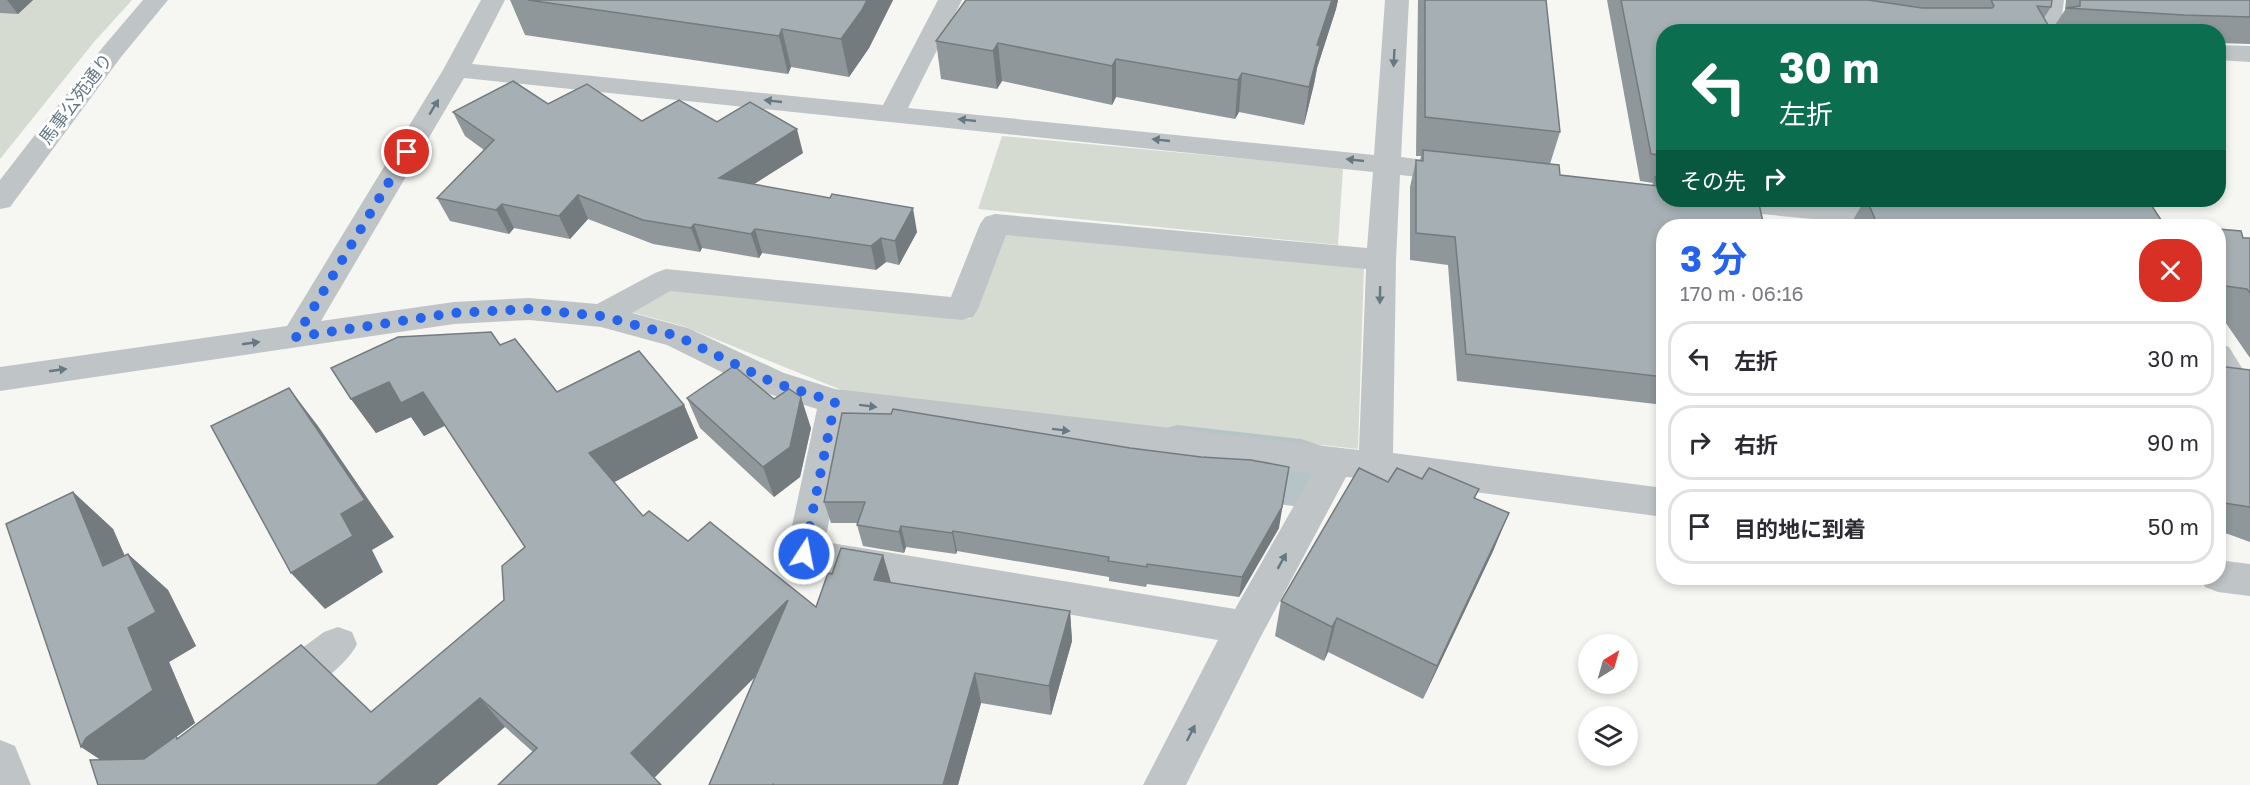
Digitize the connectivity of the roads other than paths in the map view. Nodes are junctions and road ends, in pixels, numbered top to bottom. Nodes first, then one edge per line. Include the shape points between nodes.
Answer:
1 (156, 0) edge
2 (493, 0) edge
3 (950, 0) edge
4 (1397, 0) edge
5 (2052, 0) edge
6 (2049, 24) edge
7 (2226, 52) edge
8 (2250, 54) edge
9 (456, 70) junction
10 (892, 113) junction
11 (1388, 164) junction
12 (1480, 174) edge
13 (0, 201) edge
14 (1710, 207) edge
15 (1881, 219) edge
16 (1381, 260) junction
17 (601, 316) junction
18 (296, 337) junction
19 (2226, 369) edge
20 (0, 379) edge
21 (835, 402) junction
22 (2250, 410) edge
23 (1336, 463) junction
24 (1376, 465) junction
25 (1656, 502) edge
26 (2226, 577) edge
27 (2250, 580) edge
28 (1245, 628) junction
29 (338, 644) dead end
30 (252, 708) edge
31 (0, 760) edge
32 (10, 785) edge
33 (1164, 785) edge

1 - 13 street, 馬事公苑通り
2 - 9 street
3 - 10 street
4 -> 11 street
5 - 6 street
7 - 8 street
10 -> 9 street
18 -> 9 street
11 -> 10 street
11 - 12 street
11 - 16 street
14 - 15 street
16 - 17 street via 995,224 962,309 666,280
16 -> 24 street
17 - 18 street via 529,309 454,313
17 - 21 street via 677,336 772,382
20 -> 18 street
19 - 22 street
21 -> 23 street
21 - 28 street via 804,554
23 - 24 street
28 -> 23 street
24 - 25 street
26 - 27 street
33 -> 28 street
29 - 30 street
31 - 32 street

